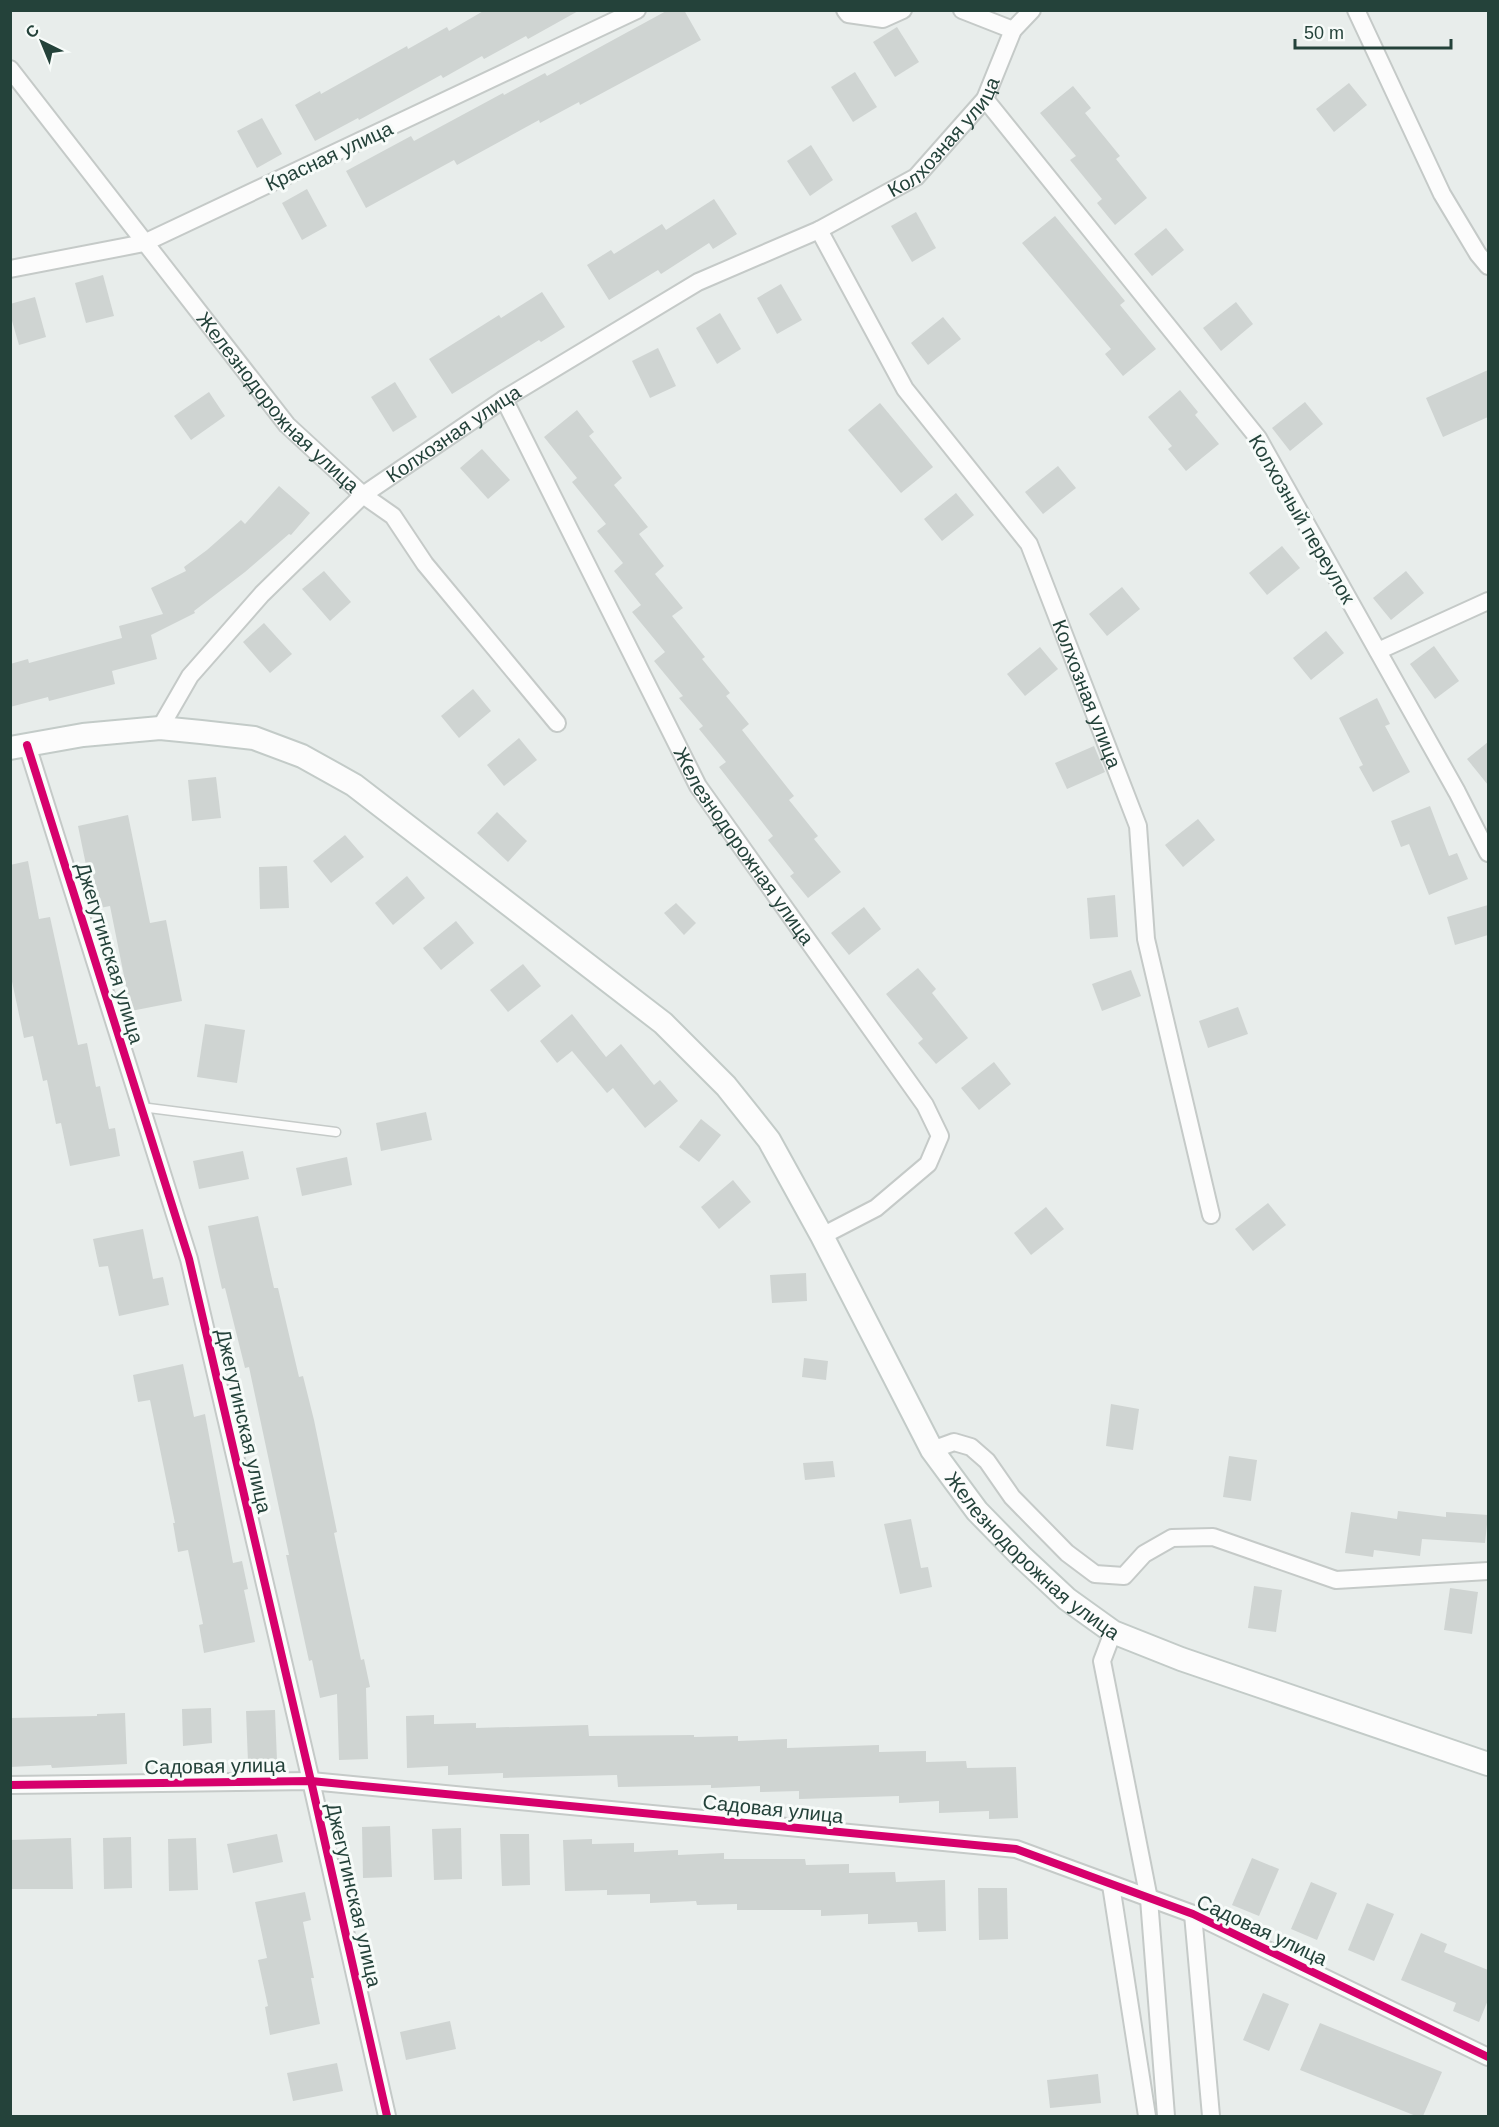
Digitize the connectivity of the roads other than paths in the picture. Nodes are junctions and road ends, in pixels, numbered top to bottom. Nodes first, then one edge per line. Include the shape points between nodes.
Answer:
1 (638, 10) edge
2 (845, 10) edge
3 (903, 10) edge
4 (962, 10) edge
5 (1032, 10) edge
6 (1356, 10) edge
7 (1013, 30) junction
8 (10, 69) edge
9 (985, 99) junction
10 (819, 230) junction
11 (144, 243) junction
12 (1488, 266) edge
13 (10, 269) edge
14 (504, 399) junction
15 (363, 495) junction
16 (1488, 602) edge
17 (1378, 651) junction
18 (557, 723) dead end
19 (160, 728) junction
20 (19, 746) edge
21 (1488, 853) edge
22 (141, 1107) junction
23 (336, 1132) dead end
24 (1211, 1215) dead end
25 (822, 1236) junction
26 (932, 1450) junction
27 (1488, 1571) edge
28 (1113, 1632) junction
29 (1488, 1764) edge
30 (311, 1781) junction
31 (10, 1785) edge
32 (1111, 1885) junction
33 (1149, 1899) junction
34 (1193, 1914) junction
35 (1488, 2057) edge
36 (387, 2116) edge
37 (1147, 2116) edge
38 (1166, 2116) edge
39 (1211, 2116) edge

1 - 11 street, Красная улица
2 - 3 street via 848,14 883,19
4 - 7 street
5 - 7 street, Колхозная улица
6 - 12 street via 1442,194
7 - 9 street, Колхозная улица
8 - 11 street, Железнодорожная улица
9 - 10 street, Колхозная улица via 916,177
9 - 17 street, Колхозный переулок via 1258,438
10 - 14 street, Колхозная улица via 698,282
10 - 24 street, Колхозная улица via 905,389 1029,544 1138,826 1146,939
11 - 13 street, Красная улица
11 - 15 street, Железнодорожная улица via 287,425
14 - 15 street, Колхозная улица
14 - 25 street, Железнодорожная улица via 698,786 925,1105 940,1136 928,1164 885,1201
15 - 18 street, Железнодорожная улица via 393,516 424,564
15 - 19 street, Колхозная улица via 262,594 190,676
16 - 17 street
17 - 21 street, Колхозный переулок
19 - 20 main road
19 - 25 main road, Железнодорожная улица via 254,738 302,756 354,785 663,1023 726,1086 769,1140
20 - 22 street, Джегутинская улица
22 - 23 lane
22 - 30 street, Джегутинская улица via 189,1259
25 - 26 main road, Железнодорожная улица
26 - 27 street via 954,1442 971,1447 1066,1553 1095,1574 1124,1575 1144,1554 1172,1538 1213,1537 1336,1580
26 - 28 main road, Железнодорожная улица via 977,1511 1021,1556 1066,1599
28 - 29 main road
28 - 33 street, Железнодорожная улица via 1102,1661
30 - 31 street, Садовая улица
30 - 32 street, Садовая улица via 1016,1849
30 - 36 street, Джегутинская улица
32 - 33 street, Садовая улица
32 - 37 street
33 - 34 street, Садовая улица
33 - 38 street, Железнодорожная улица
34 - 35 street, Садовая улица
34 - 39 street

